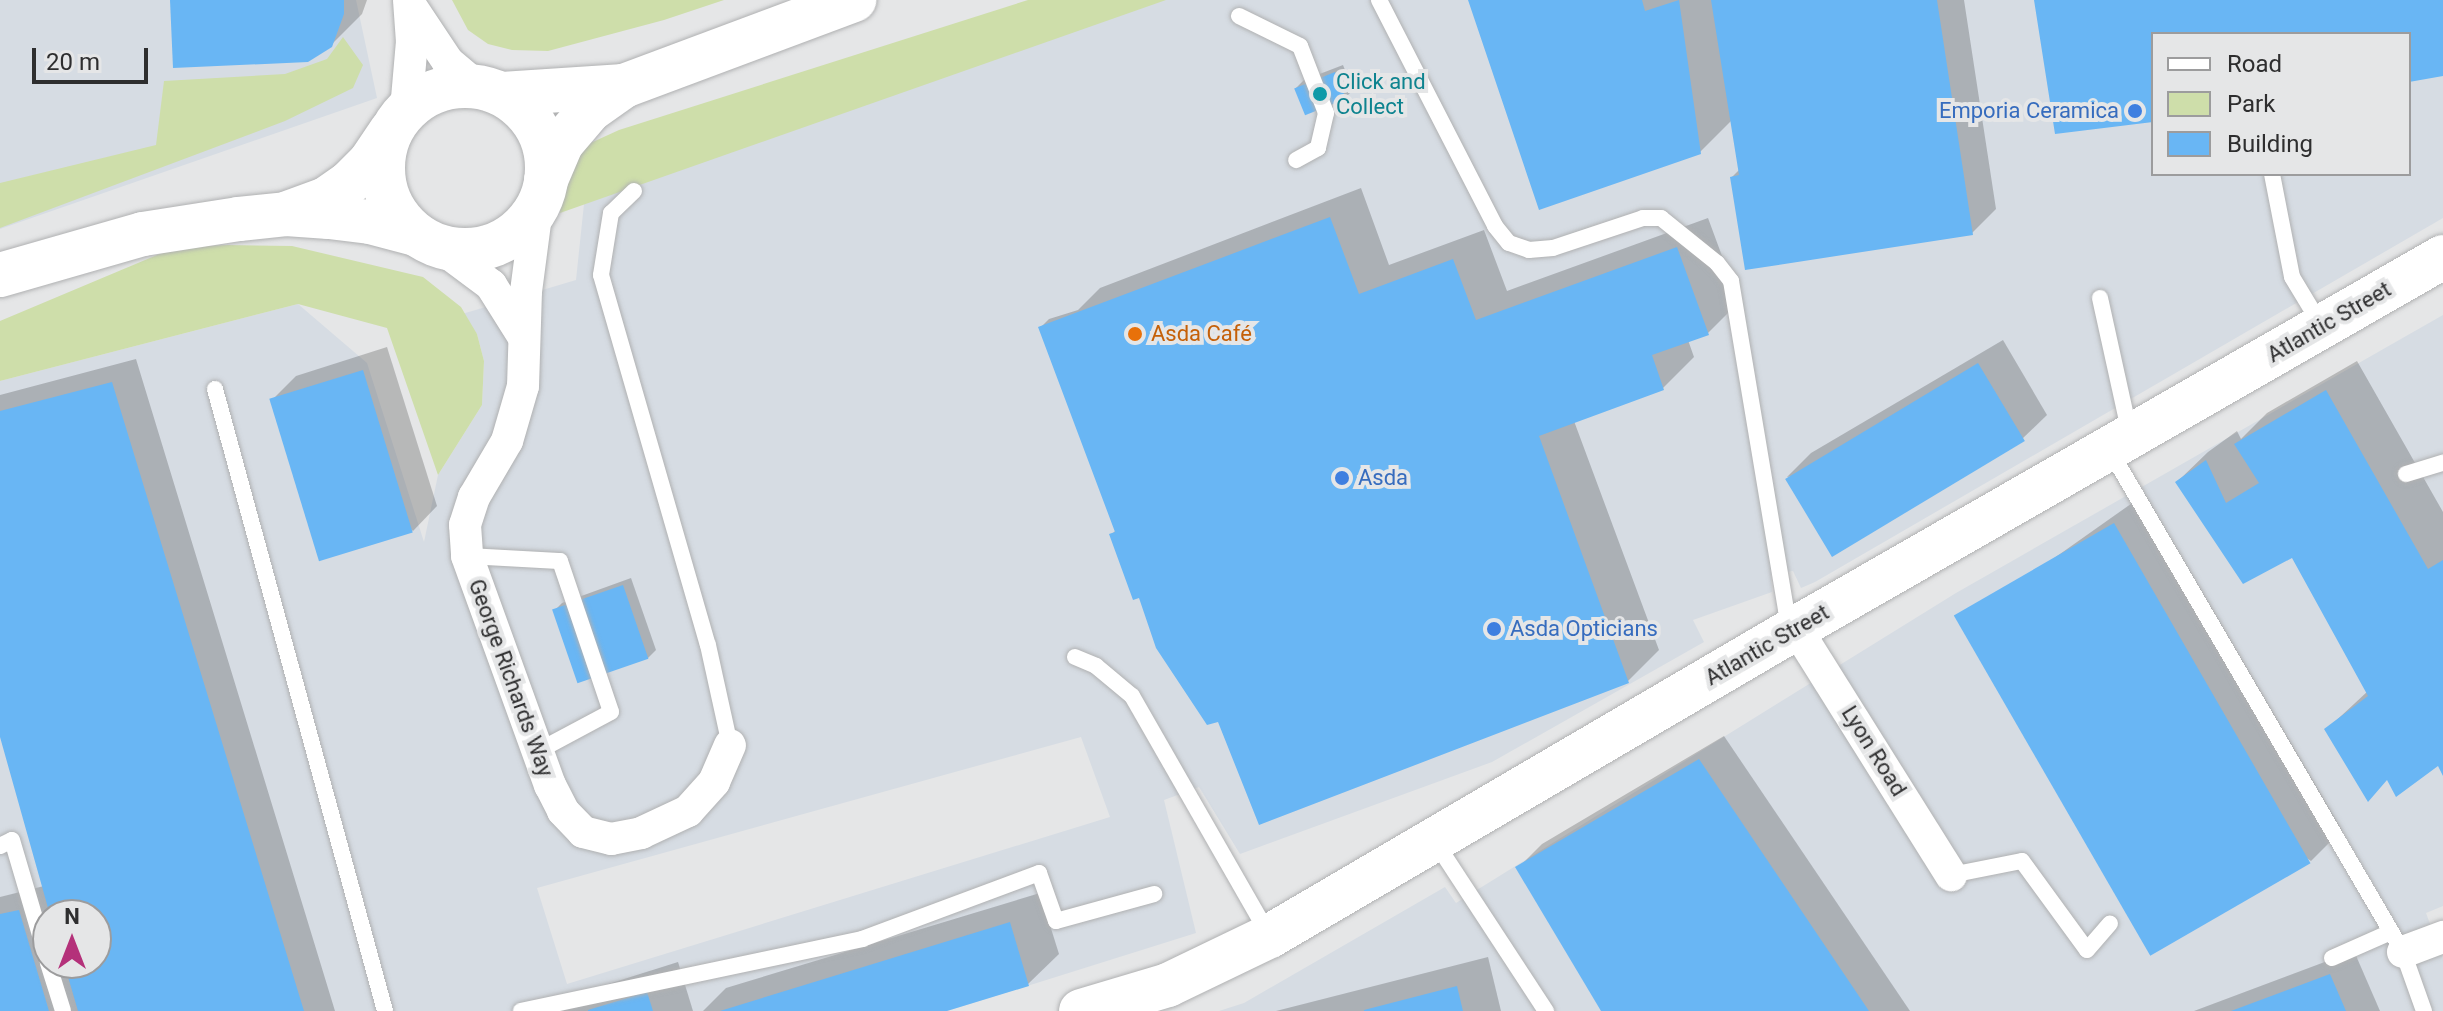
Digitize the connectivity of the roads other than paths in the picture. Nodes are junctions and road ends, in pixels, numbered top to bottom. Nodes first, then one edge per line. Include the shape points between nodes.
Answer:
1 (854, 0) edge
2 (1379, 0) edge
3 (410, 3) edge
4 (1239, 16) dead end
5 (624, 86) junction
6 (489, 90) junction
7 (398, 121) junction
8 (1296, 160) dead end
9 (2272, 176) edge
10 (634, 191) dead end
11 (542, 194) junction
12 (286, 214) junction
13 (427, 240) junction
14 (2443, 257) edge
15 (0, 275) edge
16 (2100, 298) dead end
17 (2322, 326) junction
18 (523, 336) junction
19 (215, 389) dead end
20 (2119, 442) junction
21 (2443, 463) edge
22 (2406, 474) dead end
23 (467, 556) junction
24 (1796, 628) junction
25 (1075, 657) dead end
26 (730, 745) joint
27 (538, 751) junction
28 (1435, 841) junction
29 (0, 846) edge
30 (1951, 875) joint
31 (1154, 894) dead end
32 (32, 908) edge
33 (2110, 924) dead end
34 (1270, 936) junction
35 (2443, 937) edge
36 (2397, 942) junction
37 (2332, 958) dead end
38 (53, 979) edge
39 (63, 1011) edge
40 (385, 1011) edge
41 (521, 1011) edge
42 (1081, 1011) edge
43 (1546, 1011) edge
44 (2424, 1011) edge

1 - 5 street, George Richards Way
2 - 24 lane via 1495,226 1509,243 1529,250 1553,248 1643,218 1661,218 1717,263 1731,281 1786,610
3 - 6 street via 448,62
3 - 7 street via 411,75
4 - 8 lane via 1300,46 1326,113 1318,148
5 - 6 street, George Richards Way
5 - 11 street, George Richards Way via 590,110 561,144
6 - 7 street via 451,86 427,95
6 - 11 street via 523,109 538,130 546,154
7 - 12 street via 349,183 326,199
7 - 13 street via 383,158 384,187 395,213
9 - 17 lane via 2292,277
10 - 26 lane via 611,213 601,275 708,645
11 - 13 street via 520,230 496,245 468,250
11 - 18 street, George Richards Way via 529,252
12 - 13 street via 370,222
12 - 15 street via 143,234
13 - 18 street via 491,285
14 - 17 street, Atlantic Street
16 - 20 lane
17 - 20 street, Atlantic Street
18 - 23 street, George Richards Way via 523,386 507,441 474,497 465,525
19 - 40 lane
20 - 24 street, Atlantic Street
20 - 36 lane
21 - 22 lane
23 - 27 street, George Richards Way
23 - 27 lane via 560,561 611,712
24 - 28 street, Atlantic Street
24 - 30 street, Lyon Road
25 - 34 lane via 1096,666 1132,696
26 - 27 street, George Richards Way via 714,782 688,811 641,833 611,839 583,832 563,811
28 - 34 street, Atlantic Street
28 - 43 lane
29 - 32 lane via 12,840
30 - 33 lane via 2022,861 2087,950
31 - 41 lane via 1056,921 1039,873 862,939
34 - 42 street, Atlantic Street via 1168,985
35 - 36 street
36 - 37 lane
36 - 44 lane
38 - 39 lane

